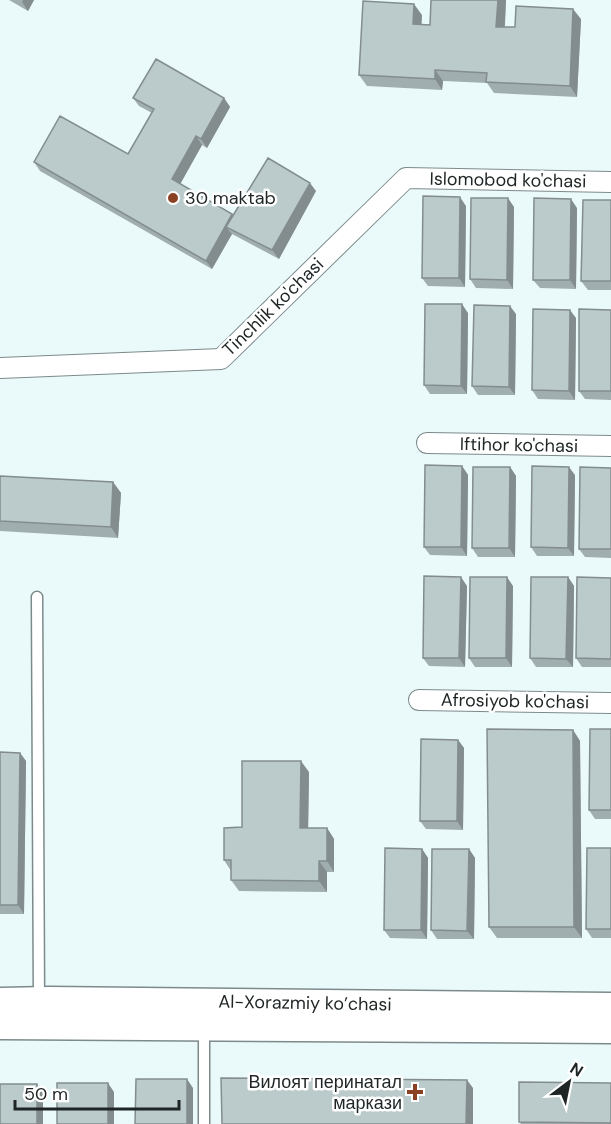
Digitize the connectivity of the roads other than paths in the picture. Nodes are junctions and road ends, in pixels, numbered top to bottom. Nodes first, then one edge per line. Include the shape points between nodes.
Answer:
1 (406, 178) joint
2 (611, 182) edge
3 (0, 368) edge
4 (427, 443) dead end
5 (611, 446) edge
6 (37, 597) dead end
7 (418, 700) dead end
8 (611, 703) edge
9 (39, 1001) junction
10 (0, 1002) edge
11 (611, 1007) edge
12 (0, 1025) edge
13 (204, 1026) junction
14 (611, 1029) edge
15 (204, 1124) edge

1 - 2 street, Islomobod ko'chasi
1 - 3 street, Tinchlik ko'chasi via 221,359
4 - 5 street, Iftihor ko'chasi
6 - 9 lane
7 - 8 street, Afrosiyob ko'chasi
9 - 10 main road, Al-Xorazmiy ko’chasi
9 - 11 main road, Al-Xorazmiy ko’chasi
12 - 13 main road, Al-Xorazmiy ko’chasi
13 - 14 main road, Al-Xorazmiy ko’chasi
13 - 15 lane

